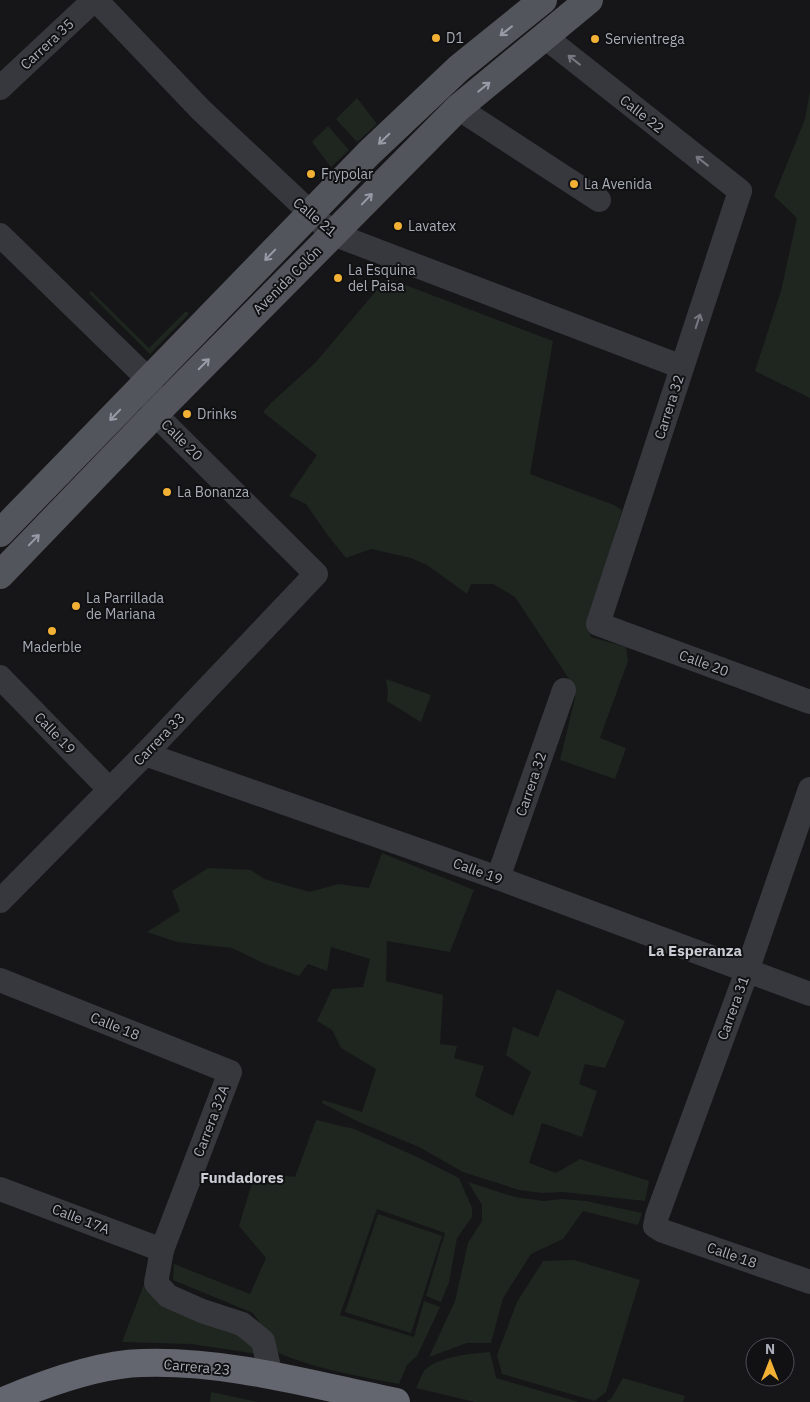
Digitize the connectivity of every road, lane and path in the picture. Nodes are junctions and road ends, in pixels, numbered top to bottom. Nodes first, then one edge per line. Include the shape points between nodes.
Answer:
1 (95, 0) edge
2 (543, 0) edge
3 (589, 0) edge
4 (545, 37) junction
5 (0, 88) edge
6 (458, 108) junction
7 (740, 191) joint
8 (599, 200) dead end
9 (309, 214) junction
10 (333, 234) junction
11 (0, 235) edge
12 (682, 367) junction
13 (149, 380) junction
14 (155, 414) junction
15 (0, 533) edge
16 (316, 574) joint
17 (0, 575) edge
18 (598, 624) joint
19 (0, 677) edge
20 (564, 690) dead end
21 (810, 702) edge
22 (145, 754) junction
23 (810, 789) edge
24 (110, 790) junction
25 (498, 878) junction
26 (0, 901) edge
27 (747, 971) junction
28 (0, 980) edge
29 (810, 994) edge
30 (230, 1072) joint
31 (0, 1189) edge
32 (655, 1226) joint
33 (162, 1250) junction
34 (810, 1282) edge
35 (271, 1376) junction
36 (1, 1402) edge
37 (396, 1402) edge

1 - 5 street, Carrera 35
1 - 9 street, Calle 21 via 201,110
2 -> 9 main road via 426,98
3 - 4 main road, Avenida Colón
6 -> 4 main road, Avenida Colón
7 -> 4 street, Calle 22
6 - 8 street
10 -> 6 main road, Avenida Colón
12 -> 7 street, Carrera 32
9 - 10 street, Calle 21
9 -> 13 main road
10 - 12 street, Calle 21
14 -> 10 main road, Avenida Colón
11 - 13 street
12 - 18 street, Carrera 32
13 - 14 street, Calle 20
13 -> 15 main road
14 - 16 street, Calle 20
17 -> 14 main road, Avenida Colón
16 - 22 street, Carrera 33
18 - 21 street, Calle 20
19 - 24 street, Calle 19
20 - 25 street, Carrera 32
22 - 24 street, Carrera 33
22 - 25 street, Calle 19
23 - 27 street, Carrera 31
24 - 26 street, Carrera 33
25 - 27 street, Calle 19
27 - 29 street, Calle 19
27 - 32 street, Carrera 31
28 - 30 street, Calle 18
30 - 33 street, Carrera 32A
31 - 33 street, Calle 17A
32 - 34 street, Calle 18
33 - 35 street, Carrera 32A via 156,1283 168,1296 249,1329 263,1341
35 - 36 highway, Carrera 23 via 224,1368 141,1363 56,1381
35 - 37 highway, Carrera 23

